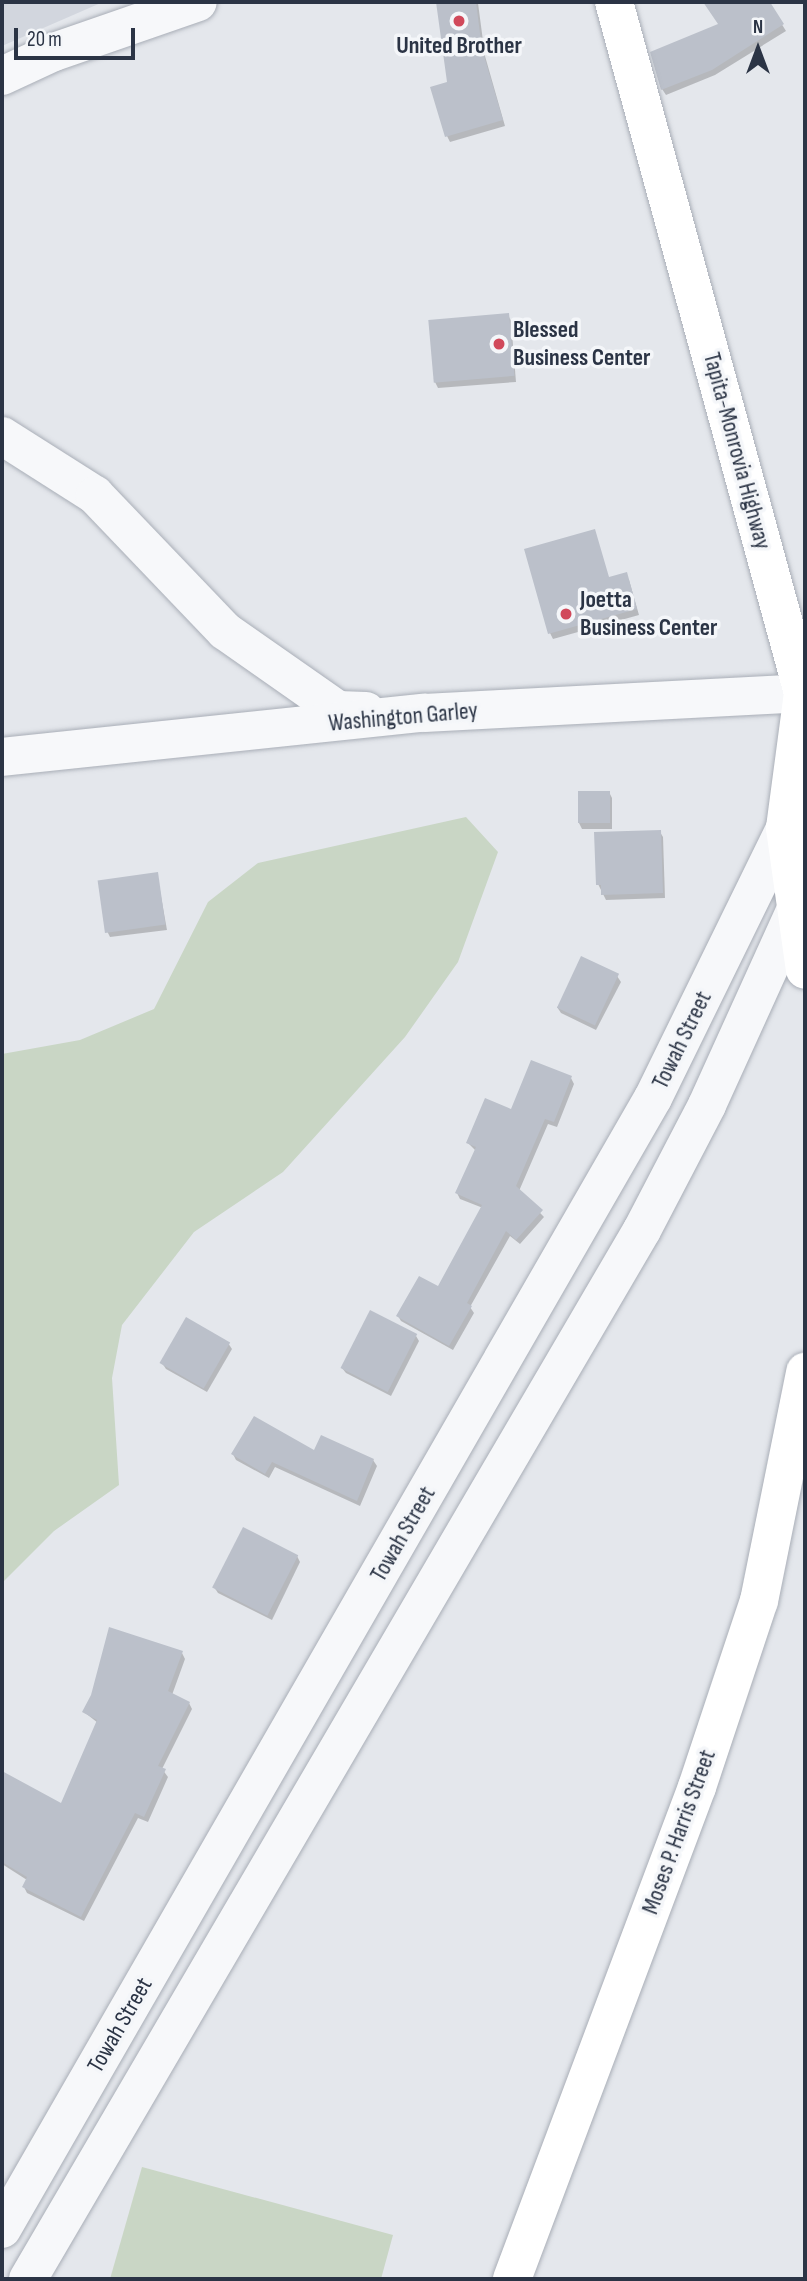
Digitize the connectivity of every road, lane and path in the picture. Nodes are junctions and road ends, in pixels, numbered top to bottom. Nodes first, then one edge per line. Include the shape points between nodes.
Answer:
1 (198, 2) edge
2 (614, 2) edge
3 (2, 76) edge
4 (2, 436) edge
5 (804, 693) edge
6 (425, 713) junction
7 (2, 757) edge
8 (785, 828) junction
9 (797, 906) junction
10 (805, 970) edge
11 (805, 1372) edge
12 (2, 2229) edge
13 (28, 2279) edge
14 (512, 2279) edge

1 - 3 street via 54,52
2 - 5 highway, Tapita-Monrovia Highway
4 - 6 street via 95,495 225,631 338,710
5 - 6 street, Washington Garley
5 - 8 highway, Tapita-Monrovia Highway
6 - 7 street, Washington Garley
8 - 9 highway, Tapita-Monrovia Highway
8 - 12 street, Towah Street via 653,1098
9 - 10 highway
9 - 13 street, Towah Street via 707,1105 642,1230
11 - 14 highway, Moses P. Harris Street via 759,1601 697,1787

